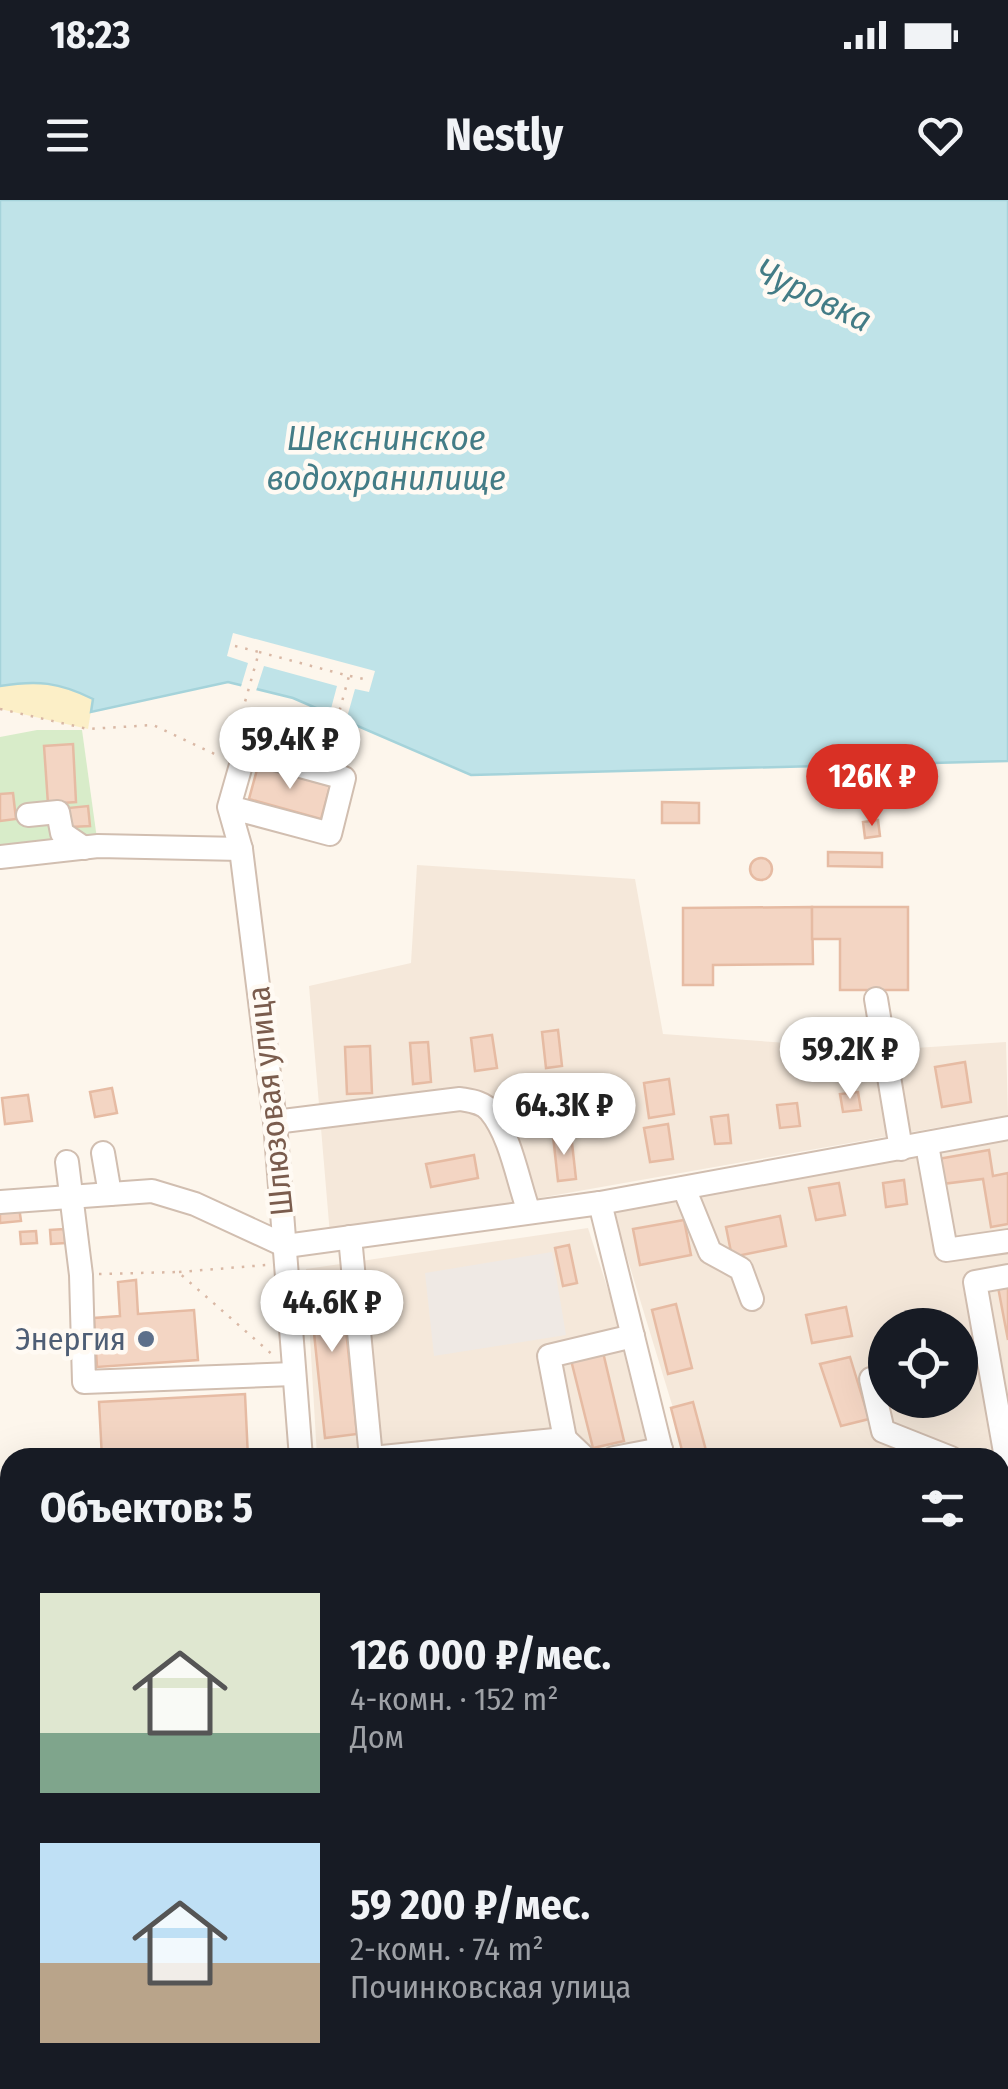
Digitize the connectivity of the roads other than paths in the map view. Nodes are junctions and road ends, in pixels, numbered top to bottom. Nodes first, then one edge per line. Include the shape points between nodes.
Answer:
1 (229, 807) junction
2 (28, 815) dead end
3 (84, 848) junction
4 (241, 849) junction
5 (0, 858) edge
6 (876, 1000) dead end
7 (275, 1122) junction
8 (1008, 1128) edge
9 (927, 1145) junction
10 (901, 1149) junction
11 (104, 1153) dead end
12 (67, 1162) dead end
13 (684, 1188) junction
14 (73, 1194) junction
15 (110, 1194) junction
16 (0, 1202) edge
17 (600, 1203) junction
18 (530, 1212) junction
19 (350, 1237) junction
20 (1008, 1241) edge
21 (286, 1255) junction
22 (1008, 1276) edge
23 (752, 1299) dead end
24 (633, 1336) junction
25 (294, 1374) junction
26 (880, 1418) edge
27 (565, 1439) junction
28 (300, 1448) edge
29 (370, 1448) edge
30 (485, 1448) edge
31 (574, 1448) edge
32 (661, 1448) edge
33 (926, 1448) edge
34 (1004, 1448) edge

1 - 1 street via 235,762 245,751 344,778 330,834
1 - 4 street, Шлюзовая улица
2 - 3 street via 58,812 62,833
3 - 4 street
3 - 5 street
4 - 7 street, Шлюзовая улица
6 - 10 street
7 - 18 street via 480,1102 500,1130
7 - 21 street, Шлюзовая улица
8 - 9 street
9 - 10 street
9 - 20 street via 946,1250
10 - 13 street
11 - 15 street
12 - 14 street
13 - 17 street
13 - 23 street via 710,1252 741,1268
14 - 15 street
14 - 16 street
14 - 25 street via 84,1382
15 - 21 street via 152,1191 195,1204
17 - 18 street
17 - 24 street
18 - 19 street
19 - 21 street
19 - 29 street
21 - 25 street, Шлюзовая улица
22 - 34 street via 975,1282
24 - 27 street via 550,1356
24 - 32 street
25 - 28 street, Шлюзовая улица
26 - 33 street via 883,1431
27 - 30 street
27 - 31 street

